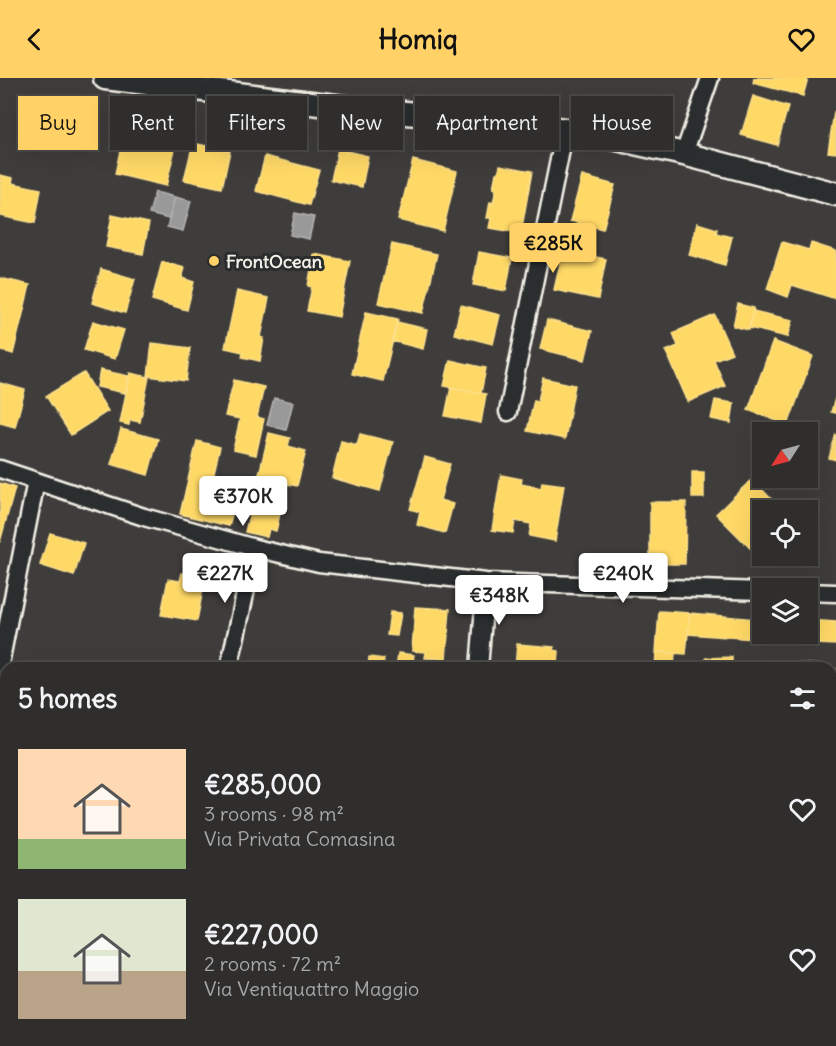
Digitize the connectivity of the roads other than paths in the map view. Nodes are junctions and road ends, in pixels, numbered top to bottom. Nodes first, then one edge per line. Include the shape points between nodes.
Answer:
1 (105, 78) edge
2 (710, 78) edge
3 (565, 130) junction
4 (684, 154) junction
5 (836, 194) edge
6 (508, 412) dead end
7 (0, 469) edge
8 (36, 481) junction
9 (255, 548) junction
10 (486, 582) junction
11 (752, 591) edge
12 (818, 592) edge
13 (836, 593) edge
14 (0, 662) edge
15 (230, 662) edge
16 (479, 662) edge

1 - 3 street
2 - 4 street
3 - 4 street
3 - 6 street
4 - 5 street
7 - 8 street
8 - 9 street
8 - 14 street
9 - 10 street via 319,563
9 - 15 street
10 - 11 street
10 - 16 street
12 - 13 street

